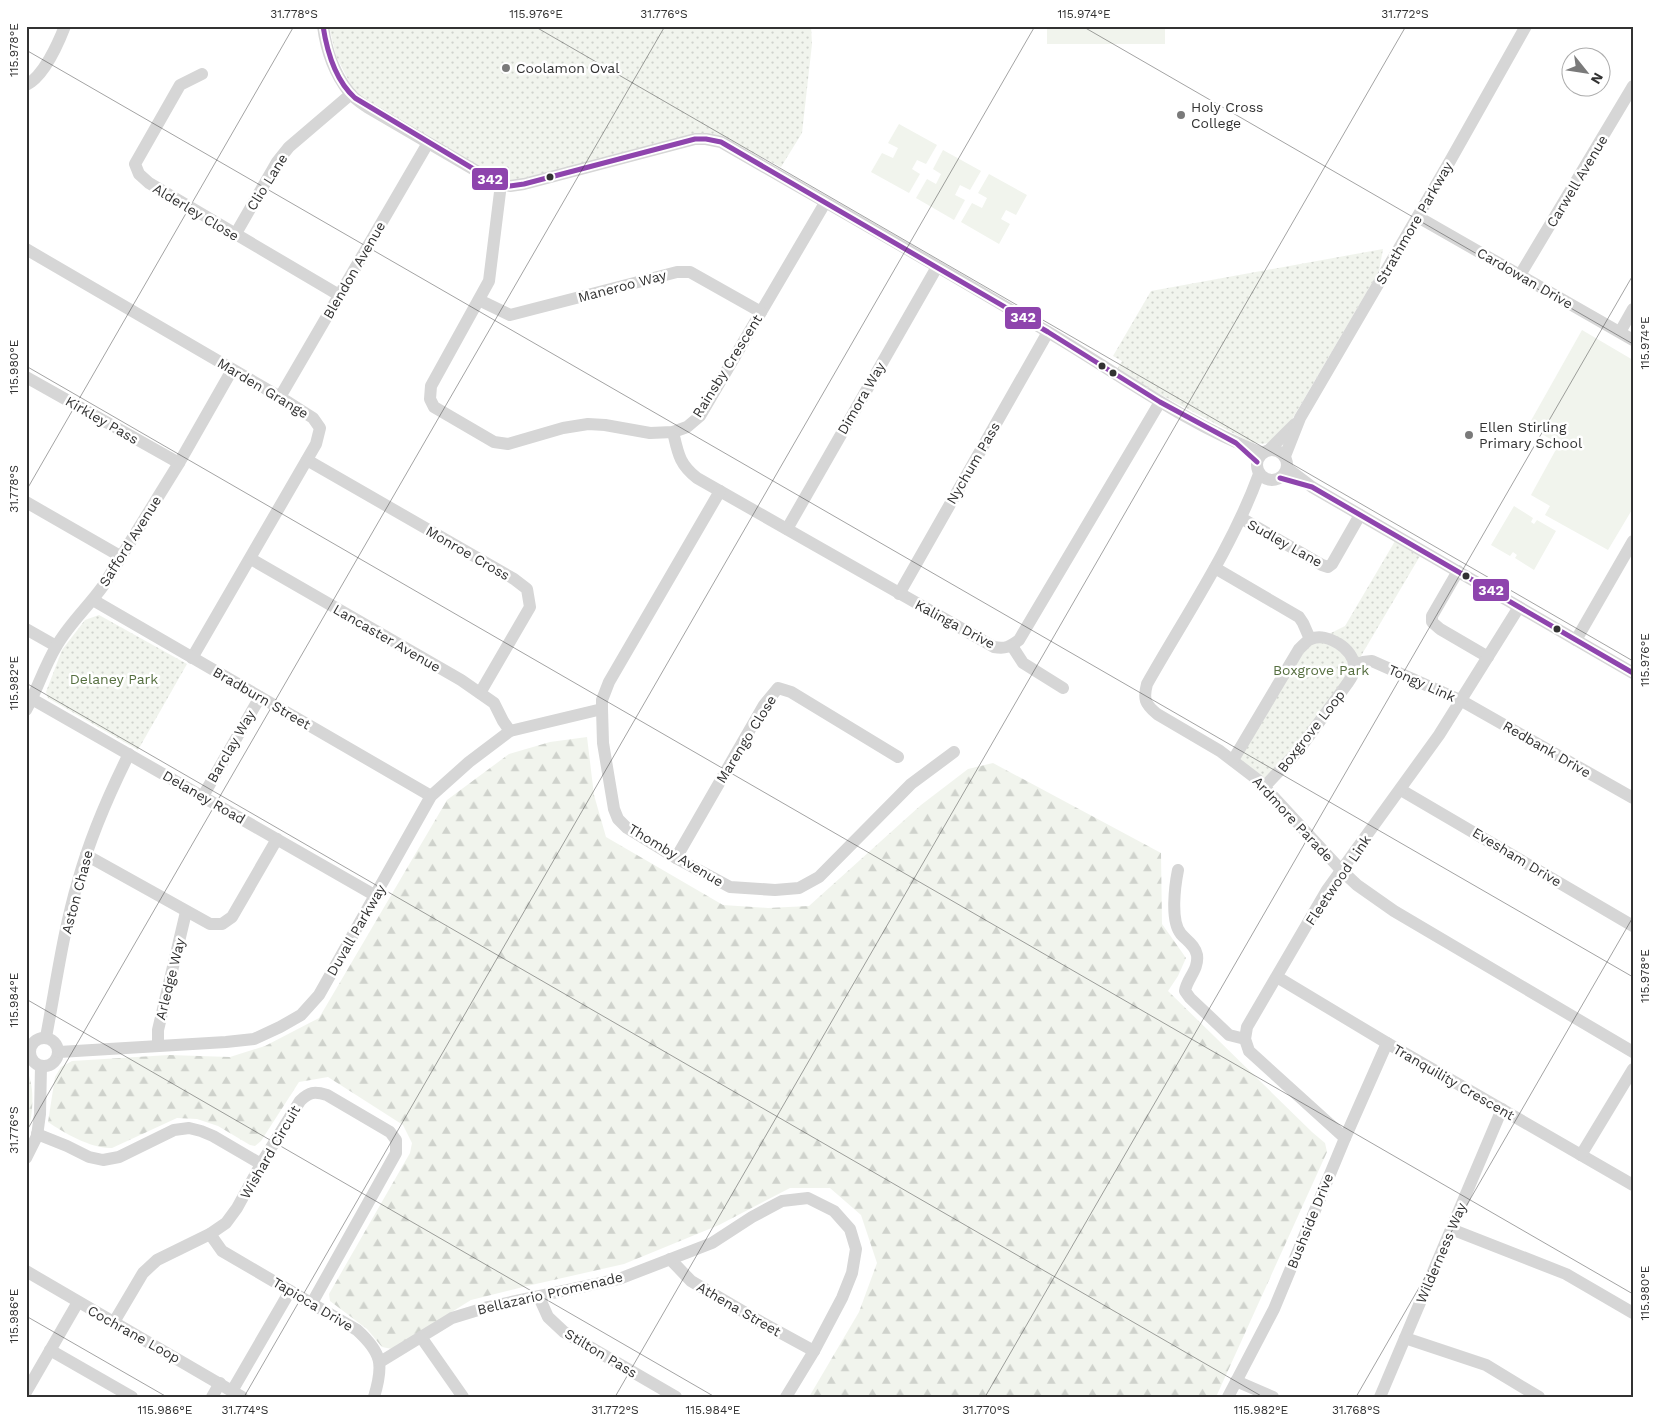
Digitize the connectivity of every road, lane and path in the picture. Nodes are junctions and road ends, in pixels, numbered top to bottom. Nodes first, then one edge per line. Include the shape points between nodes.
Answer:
1 (64, 26) edge
2 (323, 26) edge
3 (1526, 26) edge
4 (202, 74) dead end
5 (26, 85) edge
6 (1633, 86) edge
7 (351, 94) junction
8 (428, 143) junction
9 (501, 184) junction
10 (825, 203) junction
11 (1418, 217) junction
12 (235, 235) junction
13 (26, 249) edge
14 (936, 267) junction
15 (1520, 275) junction
16 (339, 295) junction
17 (478, 300) junction
18 (1633, 309) edge
19 (761, 312) junction
20 (1048, 332) junction
21 (1620, 332) junction
22 (1633, 340) edge
23 (232, 370) junction
24 (26, 377) edge
25 (280, 397) junction
26 (1160, 402) junction
27 (673, 432) junction
28 (306, 460) junction
29 (178, 463) junction
30 (1271, 465) junction
31 (720, 491) junction
32 (26, 502) edge
33 (1360, 515) junction
34 (1241, 518) junction
35 (786, 529) junction
36 (1633, 541) edge
37 (120, 556) junction
38 (250, 559) junction
39 (1215, 568) junction
40 (1458, 572) junction
41 (899, 594) junction
42 (93, 600) junction
43 (1519, 607) junction
44 (26, 629) edge
45 (1310, 639) junction
46 (1576, 640) junction
47 (56, 646) junction
48 (1012, 646) junction
49 (1488, 657) junction
50 (192, 658) junction
51 (1354, 666) junction
52 (1633, 673) edge
53 (1064, 688) dead end
54 (480, 693) junction
55 (260, 697) junction
56 (1462, 701) junction
57 (29, 704) edge
58 (602, 709) junction
59 (510, 731) junction
60 (954, 752) dead end
61 (130, 754) junction
62 (898, 757) dead end
63 (1233, 760) junction
64 (1265, 786) junction
65 (1401, 790) junction
66 (203, 796) junction
67 (431, 796) junction
68 (1633, 798) edge
69 (277, 839) junction
70 (86, 855) junction
71 (676, 858) junction
72 (1178, 870) dead end
73 (1342, 871) junction
74 (376, 896) junction
75 (186, 912) junction
76 (1633, 926) edge
77 (1277, 977) junction
78 (46, 1038) junction
79 (1245, 1039) junction
80 (1387, 1043) junction
81 (158, 1046) junction
82 (28, 1048) edge
83 (58, 1052) junction
84 (1633, 1052) edge
85 (41, 1066) junction
86 (1633, 1069) edge
87 (1502, 1109) junction
88 (37, 1134) junction
89 (1345, 1138) junction
90 (1581, 1155) junction
91 (26, 1158) edge
92 (261, 1164) junction
93 (1633, 1185) edge
94 (1451, 1229) junction
95 (210, 1234) junction
96 (670, 1258) junction
97 (26, 1270) edge
98 (290, 1291) junction
99 (539, 1297) junction
100 (78, 1302) junction
101 (312, 1303) junction
102 (1633, 1313) edge
103 (114, 1322) junction
104 (421, 1337) junction
105 (1405, 1338) junction
106 (50, 1350) junction
107 (814, 1351) junction
108 (380, 1362) junction
109 (1236, 1381) junction
110 (220, 1383) junction
111 (26, 1392) edge
112 (237, 1394) edge
113 (132, 1397) edge
114 (212, 1397) edge
115 (374, 1397) edge
116 (464, 1397) edge
117 (676, 1397) edge
118 (786, 1397) edge
119 (1228, 1397) edge
120 (1273, 1397) edge
121 (1380, 1397) edge
122 (1539, 1397) edge

1 - 5 street via 40,74
2 - 7 street via 334,66
3 - 11 street, Strathmore Parkway
4 - 12 street, Alderley Close via 180,85 135,164 138,174 148,183
6 - 15 street, Carwell Avenue
7 - 8 street
7 - 12 street, Clio Lane via 283,154
8 - 9 street
8 - 16 street, Blendon Avenue
9 - 10 street via 524,184 706,139 720,142
9 - 17 street, Rainsby Crescent via 489,281
10 - 14 street
10 - 19 street, Rainsby Crescent
11 - 15 street, Cardowan Drive
11 - 30 street, Strathmore Parkway
12 - 16 street, Alderley Close
13 - 23 street, Marden Grange
14 - 20 street
14 - 35 street, Dimora Way
15 - 21 street, Cardowan Drive
16 - 25 street, Blendon Avenue
17 - 19 street, Maneroo Way via 510,315 677,272 690,272
17 - 27 street, Rainsby Crescent via 430,386 434,407 494,442 508,444 588,424 650,433
18 - 21 street
19 - 27 street, Rainsby Crescent via 700,416 688,427
20 - 26 street
20 - 41 street, Nychum Pass
21 - 22 street, Cardowan Drive
23 - 25 street, Marden Grange
23 - 29 street, Safford Avenue
24 - 29 street, Kirkley Pass
25 - 28 street, Marden Grange via 313,418 320,428 316,444
26 - 30 street
26 - 48 street, Kalinga Drive via 1019,640
27 - 31 street, Kalinga Drive via 678,456 687,470
28 - 38 street, Marden Grange
28 - 54 street, Monroe Cross via 527,589 530,607
29 - 37 street, Safford Avenue
30 - 33 street
30 - 34 street, Ardmore Parade
31 - 35 street, Kalinga Drive
31 - 58 street, Thomby Avenue via 609,682
32 - 37 street
33 - 34 street, Sudley Lane via 1328,566
33 - 40 street
34 - 39 street, Ardmore Parade
35 - 41 street, Kalinga Drive
36 - 46 street
37 - 42 street, Safford Avenue
38 - 50 street, Marden Grange
38 - 54 street, Lancaster Avenue
39 - 45 street via 1298,617
39 - 63 street, Ardmore Parade via 1147,684 1144,696 1157,714
40 - 43 street
40 - 49 street via 1432,616 1432,622
41 - 48 street, Kalinga Drive via 994,647
42 - 47 street, Safford Avenue
42 - 50 street, Bradburn Street
43 - 46 street
43 - 49 street, Fleetwood Link
44 - 47 street
45 - 51 street via 1330,640 1348,650
45 - 63 street via 1299,649
46 - 52 street
47 - 57 street, Safford Avenue
48 - 53 street via 1023,663
49 - 56 street, Fleetwood Link
50 - 55 street, Bradburn Street
51 - 56 street, Tongy Link via 1372,662
51 - 64 street, Boxgrove Loop via 1348,684 1298,752
54 - 59 street, Lancaster Avenue via 494,703
55 - 66 street, Barclay Way
55 - 67 street, Bradburn Street
56 - 65 street, Fleetwood Link
56 - 68 street, Redbank Drive
57 - 61 street, Delaney Road
58 - 59 street, Duvall Parkway
58 - 71 street, Thomby Avenue via 604,743 618,818 627,828
59 - 67 street, Duvall Parkway
60 - 71 street, Thomby Avenue via 911,784 819,877 799,888 730,887
61 - 66 street, Delaney Road
61 - 70 street, Aston Chase via 118,775
62 - 71 street, Marengo Close via 791,692 778,688 764,705
63 - 64 street, Ardmore Parade
64 - 73 street, Ardmore Parade
65 - 73 street, Fleetwood Link
65 - 76 street, Evesham Drive
66 - 69 street, Delaney Road
67 - 74 street, Duvall Parkway
69 - 74 street, Delaney Road
69 - 75 street via 232,917 222,924 210,924
70 - 75 street
70 - 78 street, Aston Chase via 66,932
72 - 79 street via 1174,894 1177,927 1197,954 1197,965 1185,991 1229,1034
73 - 77 street, Fleetwood Link via 1327,890
73 - 84 street, Ardmore Parade via 1394,911
74 - 81 street, Duvall Parkway via 319,995 301,1015 254,1039
75 - 81 street, Arledge Way via 158,1030
77 - 79 street, Fleetwood Link via 1247,1027
77 - 80 street, Tranquility Crescent
78 - 82 street via 35,1041
78 - 83 street via 55,1042
79 - 89 street via 1249,1051
80 - 87 street, Tranquility Crescent
80 - 89 street, Bushside Drive
81 - 83 street, Duvall Parkway
82 - 85 street via 33,1061
83 - 85 street via 53,1063
85 - 88 street
86 - 90 street
87 - 90 street, Tranquility Crescent
87 - 94 street, Wilderness Way
88 - 91 street
88 - 92 street via 103,1160 119,1157 174,1130 189,1128 202,1130
89 - 109 street, Bushside Drive via 1274,1309
90 - 93 street, Tranquility Crescent
92 - 95 street, Wishard Circuit via 237,1208 226,1223
92 - 101 street, Wishard Circuit via 300,1100 309,1093 327,1095 390,1132 396,1140 396,1154
94 - 102 street via 1566,1274
94 - 105 street, Wilderness Way
95 - 98 street, Tapioca Drive via 222,1251
95 - 103 street, Wishard Circuit via 157,1260 138,1281
96 - 99 street, Bellazario Promenade via 618,1279
96 - 107 street, Athena Street via 691,1281
96 - 107 street, Bellazario Promenade via 712,1242 782,1201 808,1198 834,1211 850,1229 856,1249 852,1273 842,1298
97 - 100 street, Cochrane Loop
98 - 101 street, Tapioca Drive
98 - 112 street
99 - 104 street, Bellazario Promenade via 452,1318
99 - 117 street, Stilton Pass via 548,1317 564,1332
100 - 103 street, Cochrane Loop
100 - 106 street
101 - 108 street, Tapioca Drive via 356,1330 367,1340
103 - 110 street, Cochrane Loop
104 - 108 street, Bellazario Promenade
104 - 116 street
105 - 121 street, Wilderness Way
105 - 122 street via 1486,1365
106 - 111 street
106 - 113 street
107 - 118 street, Bellazario Promenade
108 - 115 street via 381,1376
109 - 119 street, Bushside Drive
109 - 120 street
110 - 112 street, Cochrane Loop
110 - 114 street

